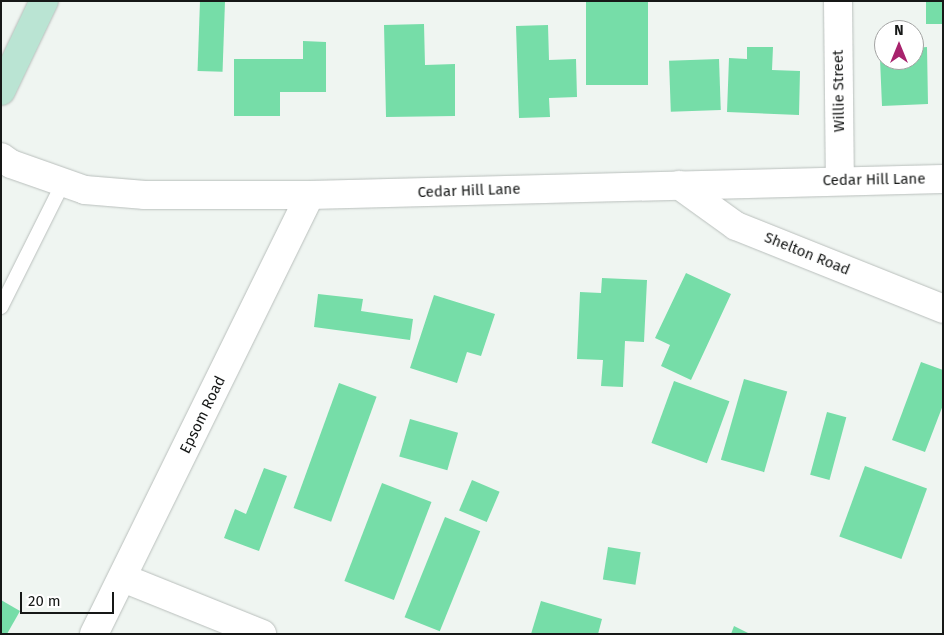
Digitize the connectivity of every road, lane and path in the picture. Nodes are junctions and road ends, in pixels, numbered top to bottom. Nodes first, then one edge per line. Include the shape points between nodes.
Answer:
1 (44, 1) edge
2 (838, 1) edge
3 (1, 91) edge
4 (1, 157) edge
5 (840, 180) junction
6 (943, 180) edge
7 (63, 182) junction
8 (679, 185) junction
9 (310, 195) junction
10 (1, 307) edge
11 (943, 309) edge
12 (123, 578) junction
13 (94, 634) edge
14 (262, 634) edge

1 - 3 main road
2 - 5 street, Willie Street
4 - 7 street, Cedar Hill Lane via 10,164
5 - 6 street, Cedar Hill Lane
5 - 8 street, Cedar Hill Lane
7 - 9 street, Cedar Hill Lane via 85,190 145,195
7 - 10 lane
8 - 9 street, Cedar Hill Lane
8 - 11 street, Shelton Road via 736,226
9 - 12 street, Epsom Road
12 - 13 street, Epsom Road
12 - 14 street

